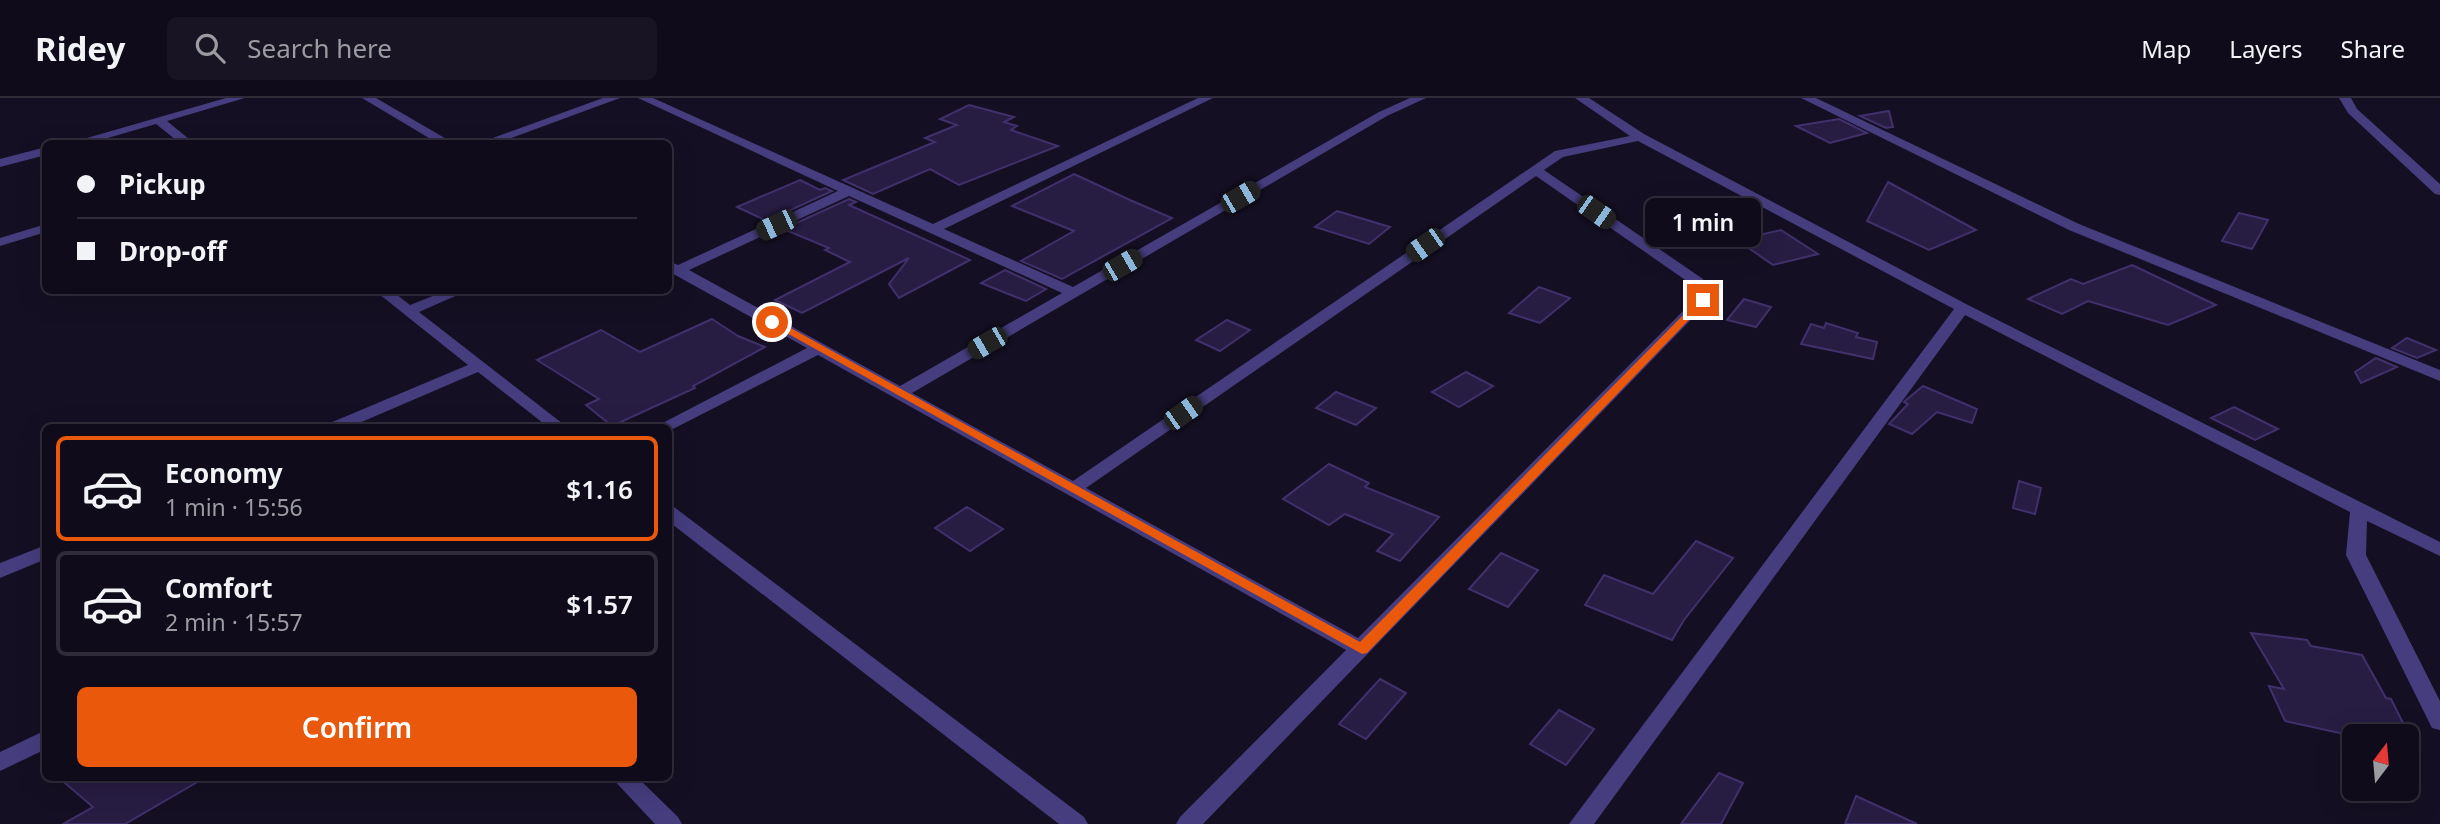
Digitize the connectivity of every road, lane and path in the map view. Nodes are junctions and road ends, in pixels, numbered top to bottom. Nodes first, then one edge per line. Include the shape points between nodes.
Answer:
1 (239, 98) edge
2 (368, 98) edge
3 (614, 98) edge
4 (644, 98) edge
5 (1207, 98) edge
6 (1420, 98) edge
7 (1581, 98) edge
8 (1842, 98) edge
9 (2345, 98) edge
10 (1812, 100) edge
11 (158, 120) junction
12 (1640, 136) junction
13 (86, 140) edge
14 (184, 140) edge
15 (442, 140) edge
16 (493, 140) edge
17 (42, 152) edge
18 (0, 163) edge
19 (1535, 169) junction
20 (849, 191) junction
21 (2440, 191) edge
22 (42, 229) edge
23 (934, 229) junction
24 (0, 242) edge
25 (673, 267) edge
26 (1074, 293) junction
27 (386, 294) edge
28 (452, 294) edge
29 (1964, 307) junction
30 (408, 312) junction
31 (819, 348) junction
32 (479, 366) junction
33 (2440, 376) edge
34 (900, 393) junction
35 (344, 424) edge
36 (555, 424) edge
37 (669, 424) edge
38 (1073, 489) junction
39 (2359, 509) junction
40 (672, 514) edge
41 (2440, 550) edge
42 (42, 553) edge
43 (0, 571) edge
44 (1362, 649) junction
45 (2440, 722) edge
46 (42, 741) edge
47 (0, 762) edge
48 (626, 781) edge
49 (670, 824) edge
50 (1076, 824) edge
51 (1188, 824) edge
52 (1581, 824) edge

1 - 11 street
2 - 15 street
3 - 16 street
4 - 20 street
5 - 23 street
6 - 26 street via 1383,114
7 - 12 street
8 - 10 street
9 - 21 street via 2352,111
10 - 33 street via 2074,227
11 - 13 street
11 - 14 street
12 - 19 street via 1559,154
12 - 29 street
17 - 18 street
19 - 38 street
19 - 44 street via 1698,282 1703,300
20 - 23 street
20 - 25 street
22 - 24 street
23 - 26 street
25 - 31 street
26 - 34 street
27 - 30 street
28 - 30 street
29 - 39 street
29 - 52 street
30 - 32 street
31 - 34 street
31 - 37 street
32 - 35 street
32 - 36 street
34 - 38 street
38 - 44 street
39 - 41 street
39 - 45 street via 2356,555
40 - 50 street
42 - 43 street
44 - 51 street
46 - 47 street
48 - 49 street

